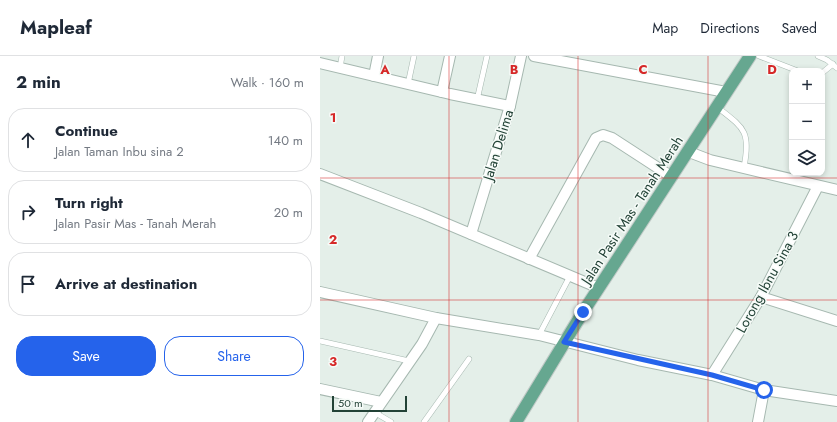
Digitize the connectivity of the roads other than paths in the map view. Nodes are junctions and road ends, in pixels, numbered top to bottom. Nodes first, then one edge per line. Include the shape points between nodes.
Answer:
1 (342, 56) edge
2 (378, 56) edge
3 (414, 56) edge
4 (450, 56) edge
5 (487, 56) edge
6 (521, 56) edge
7 (534, 56) edge
8 (750, 56) edge
9 (759, 56) edge
10 (818, 56) edge
11 (320, 63) edge
12 (833, 64) junction
13 (340, 68) junction
14 (790, 68) edge
15 (837, 68) edge
16 (825, 71) edge
17 (374, 76) junction
18 (408, 84) junction
19 (442, 92) junction
20 (726, 92) junction
21 (477, 100) junction
22 (510, 106) junction
23 (717, 107) junction
24 (689, 152) junction
25 (744, 167) junction
26 (320, 174) edge
27 (672, 177) junction
28 (818, 186) junction
29 (837, 190) edge
30 (470, 234) junction
31 (529, 258) junction
32 (570, 276) junction
33 (599, 288) junction
34 (320, 292) edge
35 (761, 297) junction
36 (436, 318) junction
37 (837, 321) edge
38 (539, 335) junction
39 (320, 341) edge
40 (564, 342) junction
41 (469, 359) dead end
42 (409, 361) junction
43 (712, 375) junction
44 (320, 388) edge
45 (764, 390) junction
46 (837, 400) edge
47 (381, 402) junction
48 (374, 412) junction
49 (368, 422) edge
50 (392, 422) edge
51 (424, 422) edge
52 (516, 422) edge
53 (758, 422) edge

1 - 13 lane
2 - 17 street
3 - 18 lane
4 - 19 street
5 - 21 lane
6 - 22 street, Jalan Delima
7 - 20 street
8 - 20 main road, Jalan Pasir Mas - Tanah Merah
9 - 14 lane
10 - 12 lane
11 - 13 street
12 - 15 lane
12 - 16 lane
13 - 17 street
17 - 18 street
18 - 19 street
19 - 21 street
20 - 23 main road, Jalan Pasir Mas - Tanah Merah
21 - 22 street
22 - 30 street, Jalan Delima
23 - 24 main road, Jalan Pasir Mas - Tanah Merah
23 - 25 lane via 745,132 748,150
24 - 25 street via 710,160
24 - 27 main road, Jalan Pasir Mas - Tanah Merah
25 - 28 street
26 - 30 street
27 - 31 street via 612,138 603,135 596,138
27 - 33 main road, Jalan Pasir Mas - Tanah Merah
28 - 29 street
28 - 35 street, Lorong Ibnu Sina 3
30 - 31 street
31 - 32 street
32 - 33 street
32 - 38 lane
33 - 40 main road, Jalan Pasir Mas - Tanah Merah
34 - 36 street
35 - 37 street
35 - 43 street, Lorong Ibnu Sina 3
36 - 38 street
36 - 42 street
38 - 40 street
39 - 42 lane
40 - 43 street
40 - 52 main road, Jalan Pasir Mas - Tanah Merah
41 - 51 lane
42 - 47 street
43 - 45 street
44 - 47 street
45 - 46 street
45 - 53 street
47 - 48 street
48 - 49 street
48 - 50 lane

